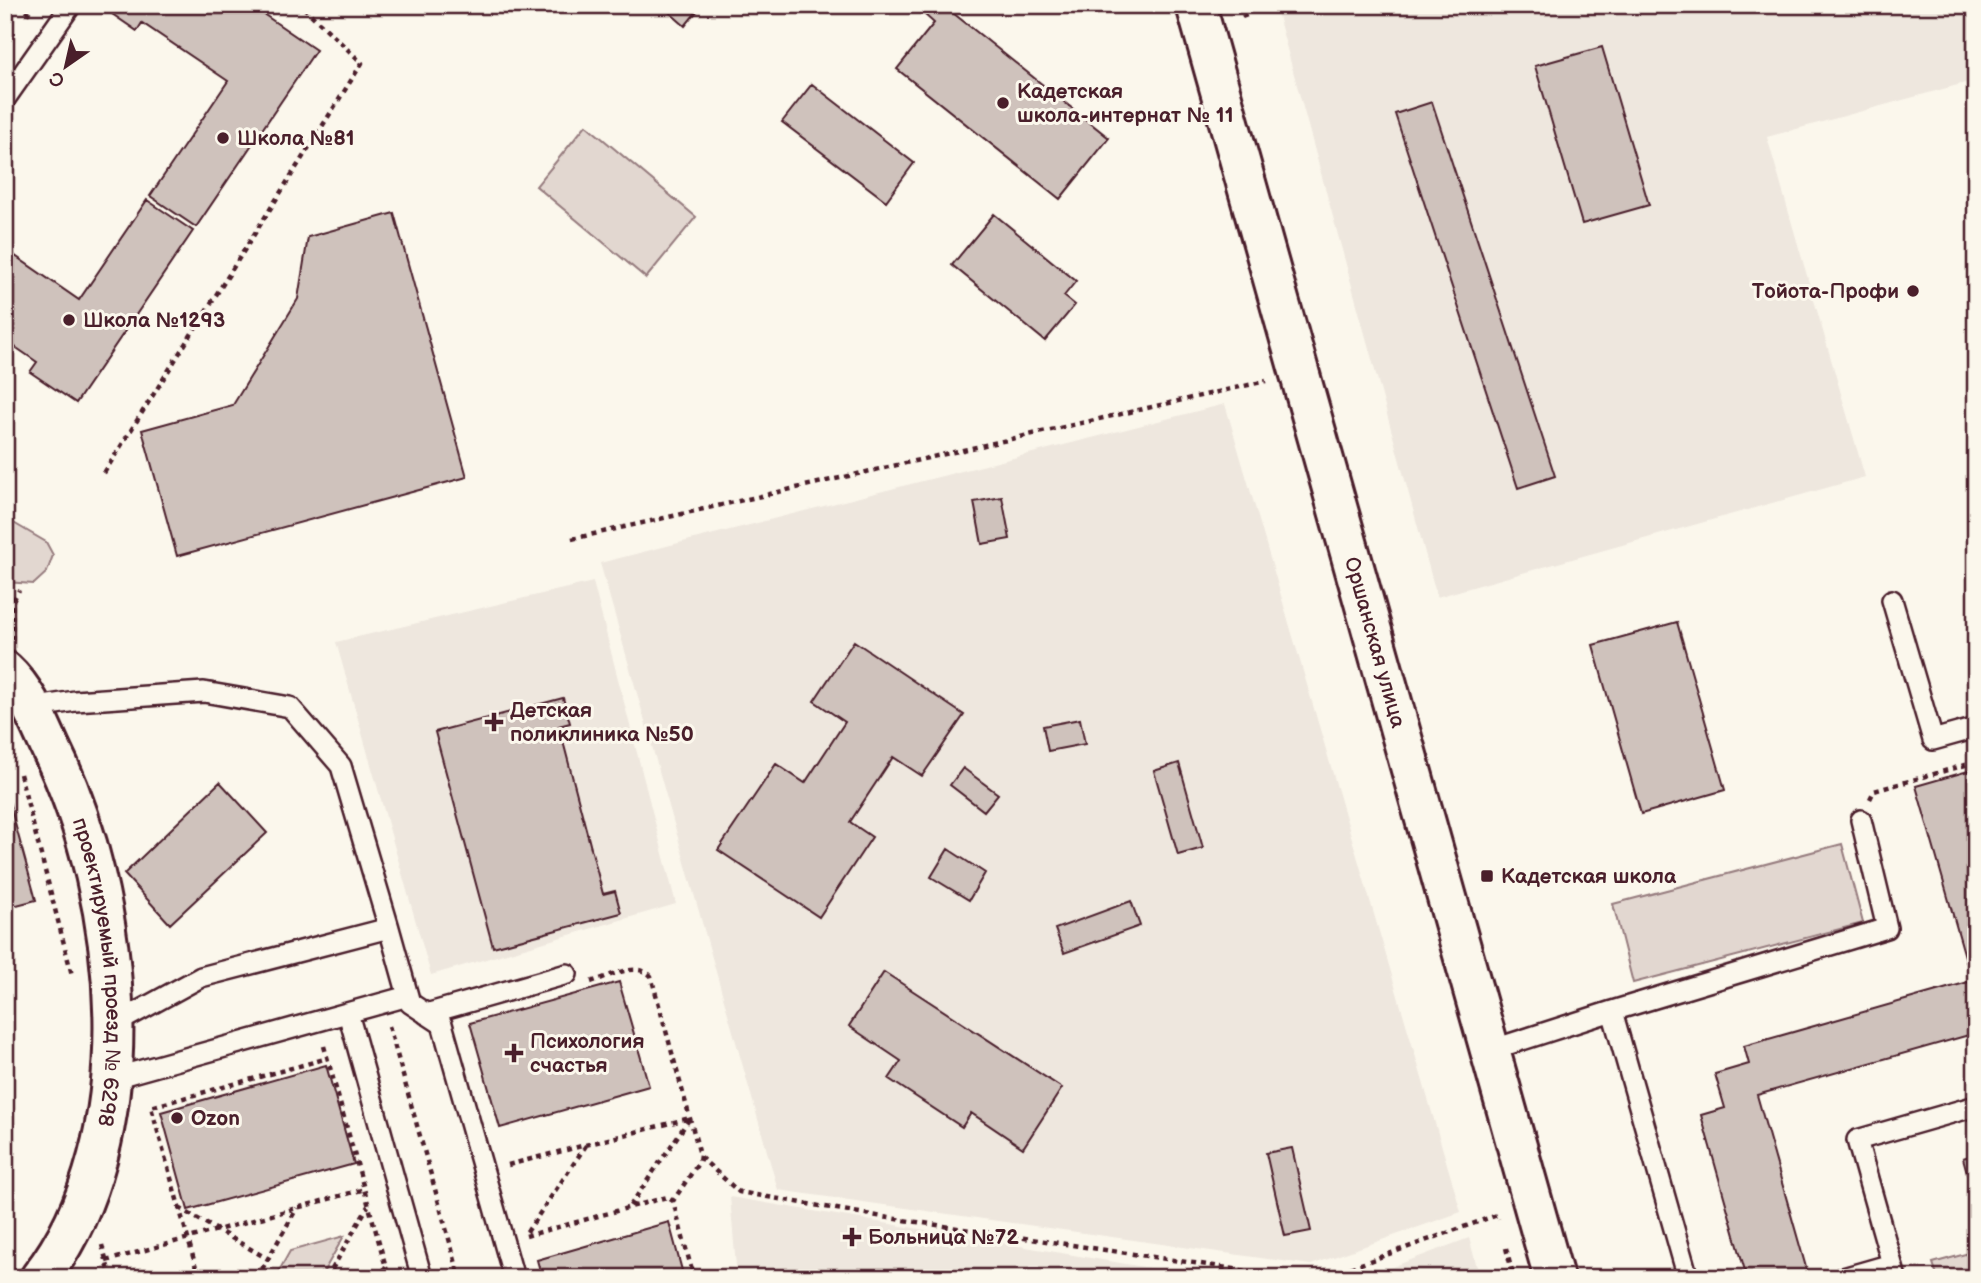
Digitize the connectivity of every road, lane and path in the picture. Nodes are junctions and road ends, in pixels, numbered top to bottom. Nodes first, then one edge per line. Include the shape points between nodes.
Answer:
1 (71, 5) edge
2 (301, 5) edge
3 (1196, 5) edge
4 (1250, 14) dead end
5 (1242, 17) dead end
6 (5, 99) edge
7 (1266, 381) dead end
8 (104, 473) dead end
9 (572, 539) dead end
10 (19, 590) dead end
11 (1892, 600) dead end
12 (16, 685) edge
13 (1976, 728) edge
14 (1976, 762) edge
15 (19, 768) dead end
16 (1861, 820) joint
17 (389, 928) junction
18 (567, 974) joint
19 (73, 977) dead end
20 (408, 996) junction
21 (383, 1003) junction
22 (1612, 1011) junction
23 (348, 1013) junction
24 (426, 1014) junction
25 (317, 1021) junction
26 (113, 1026) junction
27 (1491, 1050) junction
28 (328, 1058) junction
29 (110, 1079) junction
30 (1976, 1106) edge
31 (690, 1118) junction
32 (587, 1144) junction
33 (700, 1157) junction
34 (483, 1171) junction
35 (365, 1189) junction
36 (673, 1201) junction
37 (369, 1204) junction
38 (630, 1207) junction
39 (179, 1208) junction
40 (298, 1208) junction
41 (1497, 1215) dead end
42 (217, 1230) junction
43 (525, 1236) junction
44 (187, 1238) junction
45 (504, 1242) junction
46 (268, 1259) junction
47 (106, 1261) dead end
48 (386, 1266) junction
49 (1894, 1271) edge
50 (40, 1278) edge
51 (199, 1278) edge
52 (257, 1278) edge
53 (327, 1278) edge
54 (380, 1278) edge
55 (389, 1278) edge
56 (422, 1278) edge
57 (460, 1278) edge
58 (514, 1278) edge
59 (694, 1278) edge
60 (1295, 1278) edge
61 (1322, 1278) edge
62 (1554, 1278) edge
63 (1688, 1278) edge
64 (1843, 1278) edge

1 - 6 lane
2 - 8 path via 362,63
3 - 27 street, Оршанская улица
4 - 5 path
7 - 9 path
10 - 12 path via 12,603
11 - 13 lane via 1933,740
12 - 17 lane via 75,701 204,692 290,707 341,766
12 - 26 street, проектируемый проезд № 6298 via 67,780 87,838 111,973
14 - 16 path via 1874,791
15 - 19 path
16 - 22 lane via 1887,928
17 - 20 lane
17 - 26 lane via 201,976
18 - 24 lane
18 - 31 path via 569,982 577,985 635,970 649,974
20 - 21 lane
20 - 24 lane via 412,1007
21 - 23 lane
21 - 57 path
22 - 27 lane
22 - 63 lane
23 - 25 lane
23 - 56 lane
24 - 34 lane via 442,1024
25 - 28 path
25 - 29 lane
26 - 29 street, проектируемый проезд № 6298
27 - 62 street, Оршанская улица
28 - 35 path
28 - 39 path via 151,1107
29 - 50 street, проектируемый проезд № 6298 via 102,1135 79,1210
30 - 49 lane via 1857,1140
31 - 32 path
31 - 33 path
31 - 38 path
32 - 34 path
32 - 43 path
33 - 36 path
33 - 60 path via 739,1192
34 - 45 lane
35 - 37 path
35 - 40 path
36 - 38 path via 667,1197
36 - 59 path
37 - 48 path
37 - 53 path
38 - 43 path
39 - 42 path
39 - 44 path
40 - 42 path
40 - 46 path
41 - 61 path
42 - 44 path
42 - 46 path
43 - 45 path
44 - 47 path
44 - 51 path
45 - 58 lane
46 - 52 path
48 - 54 path
48 - 55 path
49 - 64 lane

